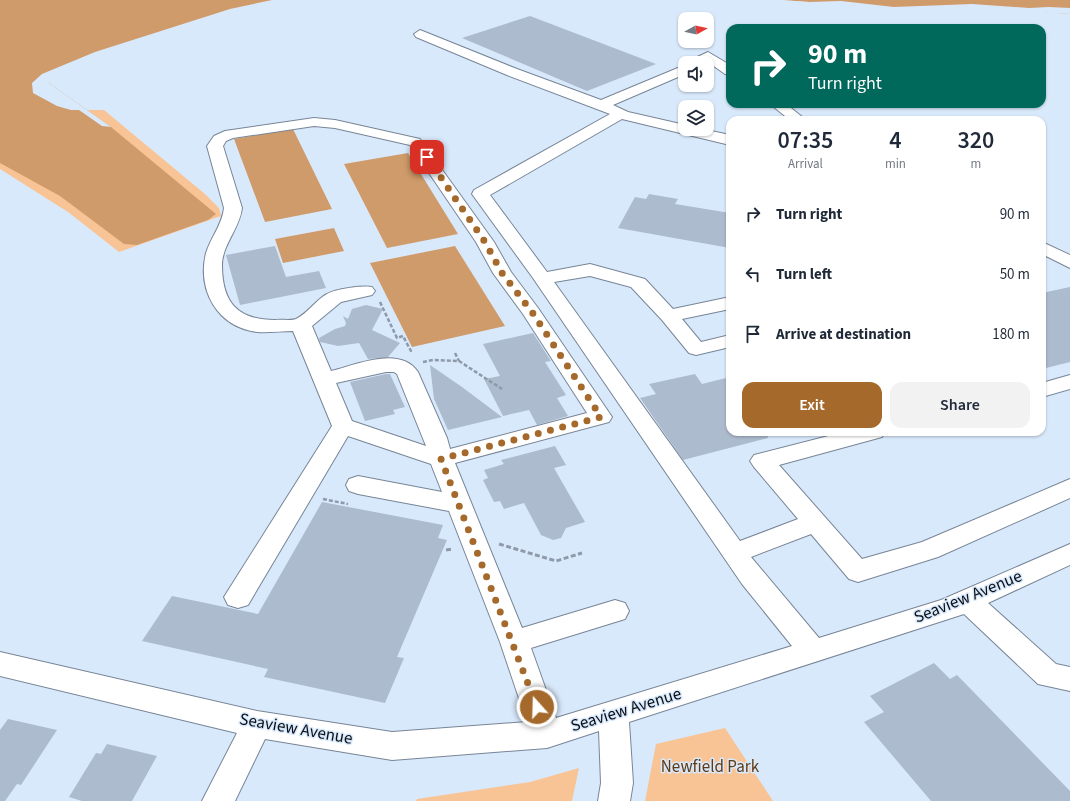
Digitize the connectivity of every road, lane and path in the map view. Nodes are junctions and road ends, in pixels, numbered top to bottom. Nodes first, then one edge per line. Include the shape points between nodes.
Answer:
1 (420, 34) dead end
2 (714, 60) edge
3 (726, 68) edge
4 (678, 72) edge
5 (601, 105) junction
6 (782, 108) edge
7 (621, 114) junction
8 (794, 116) edge
9 (726, 139) edge
10 (1046, 250) edge
11 (1070, 262) edge
12 (543, 278) junction
13 (371, 294) joint
14 (726, 304) edge
15 (669, 316) junction
16 (301, 325) junction
17 (726, 342) edge
18 (455, 353) dead end
19 (459, 361) junction
20 (410, 365) junction
21 (324, 379) junction
22 (1070, 382) edge
23 (502, 389) dead end
24 (1046, 389) edge
25 (343, 426) junction
26 (859, 436) edge
27 (441, 459) junction
28 (1070, 488) edge
29 (301, 495) junction
30 (356, 495) joint
31 (459, 504) junction
32 (814, 523) junction
33 (451, 542) dead end
34 (492, 542) dead end
35 (454, 549) dead end
36 (582, 553) dead end
37 (734, 553) junction
38 (1070, 554) edge
39 (238, 597) dead end
40 (967, 601) junction
41 (615, 611) dead end
42 (514, 642) junction
43 (814, 651) junction
44 (0, 664) edge
45 (1070, 678) edge
46 (613, 714) junction
47 (257, 724) junction
48 (547, 734) junction
49 (218, 801) edge
50 (614, 801) edge

1 - 5 street
2 - 3 street
4 - 5 street
5 - 7 street
6 - 8 street
7 - 9 street
7 - 12 street via 480,194
10 - 11 street
12 - 15 street via 590,270 638,283
12 - 37 street
13 - 16 street via 335,297
13 - 20 path via 397,338 403,336
14 - 15 street
15 - 17 street via 696,349
16 - 21 street
16 - 27 street via 257,326 244,322 223,307 217,292 213,265 216,251 232,217 233,208 215,146 217,141 230,134 314,122 416,142 601,417
18 - 19 path
19 - 20 path via 433,360
19 - 23 path
20 - 21 street via 384,366
20 - 27 street via 407,372 436,438
21 - 25 street
22 - 24 street
25 - 27 street
25 - 29 street
26 - 32 street via 762,461
27 - 31 street
28 - 32 street via 929,550 858,572
29 - 30 path
29 - 39 street
30 - 31 street
31 - 42 street
32 - 37 street
33 - 35 path
34 - 36 path via 556,561
37 - 43 street via 751,577
38 - 40 street, Seaview Avenue
40 - 43 street, Seaview Avenue via 949,609
40 - 45 street via 1048,675
41 - 42 street
42 - 48 street
43 - 46 street, Seaview Avenue
44 - 47 street, Seaview Avenue
46 - 48 street, Seaview Avenue
46 - 50 street via 617,783
47 - 48 street, Seaview Avenue via 392,746
47 - 49 street

